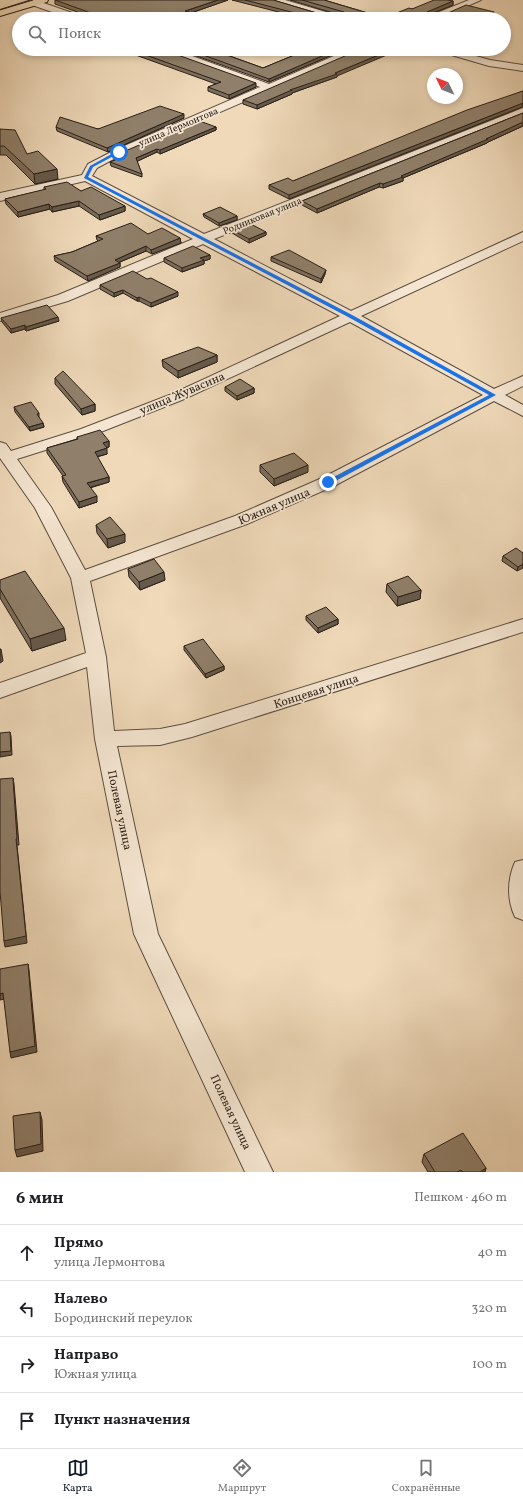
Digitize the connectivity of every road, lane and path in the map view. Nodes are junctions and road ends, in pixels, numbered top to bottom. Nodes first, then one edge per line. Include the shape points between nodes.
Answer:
1 (17, 0) edge
2 (276, 0) edge
3 (477, 0) edge
4 (39, 1) edge
5 (0, 5) edge
6 (64, 12) edge
7 (316, 12) edge
8 (447, 12) edge
9 (0, 13) edge
10 (183, 56) edge
11 (342, 56) edge
12 (465, 56) edge
13 (523, 68) edge
14 (269, 87) junction
15 (523, 111) edge
16 (86, 177) junction
17 (0, 197) edge
18 (523, 236) edge
19 (203, 239) junction
20 (0, 317) edge
21 (352, 317) junction
22 (523, 380) edge
23 (494, 395) junction
24 (523, 411) edge
25 (4, 452) edge
26 (80, 578) junction
27 (523, 625) edge
28 (96, 658) junction
29 (0, 692) edge
30 (105, 739) junction
31 (523, 869) edge
32 (523, 910) edge
33 (259, 1172) edge

1 - 5 main road
2 - 7 street
3 - 8 street
4 - 6 street
4 - 9 main road
10 - 14 street
11 - 14 street, улица Лермонтова
12 - 13 street
14 - 16 street, улица Лермонтова via 119,152 92,166
15 - 19 street, Родниковая улица
16 - 17 street
16 - 19 street
18 - 21 street, улица Жувасина
19 - 20 street, Родниковая улица via 63,298
19 - 21 street
21 - 23 street
21 - 25 street, улица Жувасина via 177,397 87,432
22 - 23 street, Южная улица
23 - 24 street
23 - 26 street, Южная улица via 328,482 241,520
25 - 26 street, Полевая улица via 43,507
26 - 28 street, Полевая улица
27 - 30 street, Концевая улица via 185,732 160,737
28 - 29 street
28 - 30 street, Полевая улица
30 - 33 street, Полевая улица via 146,934
31 - 32 street via 520,902

